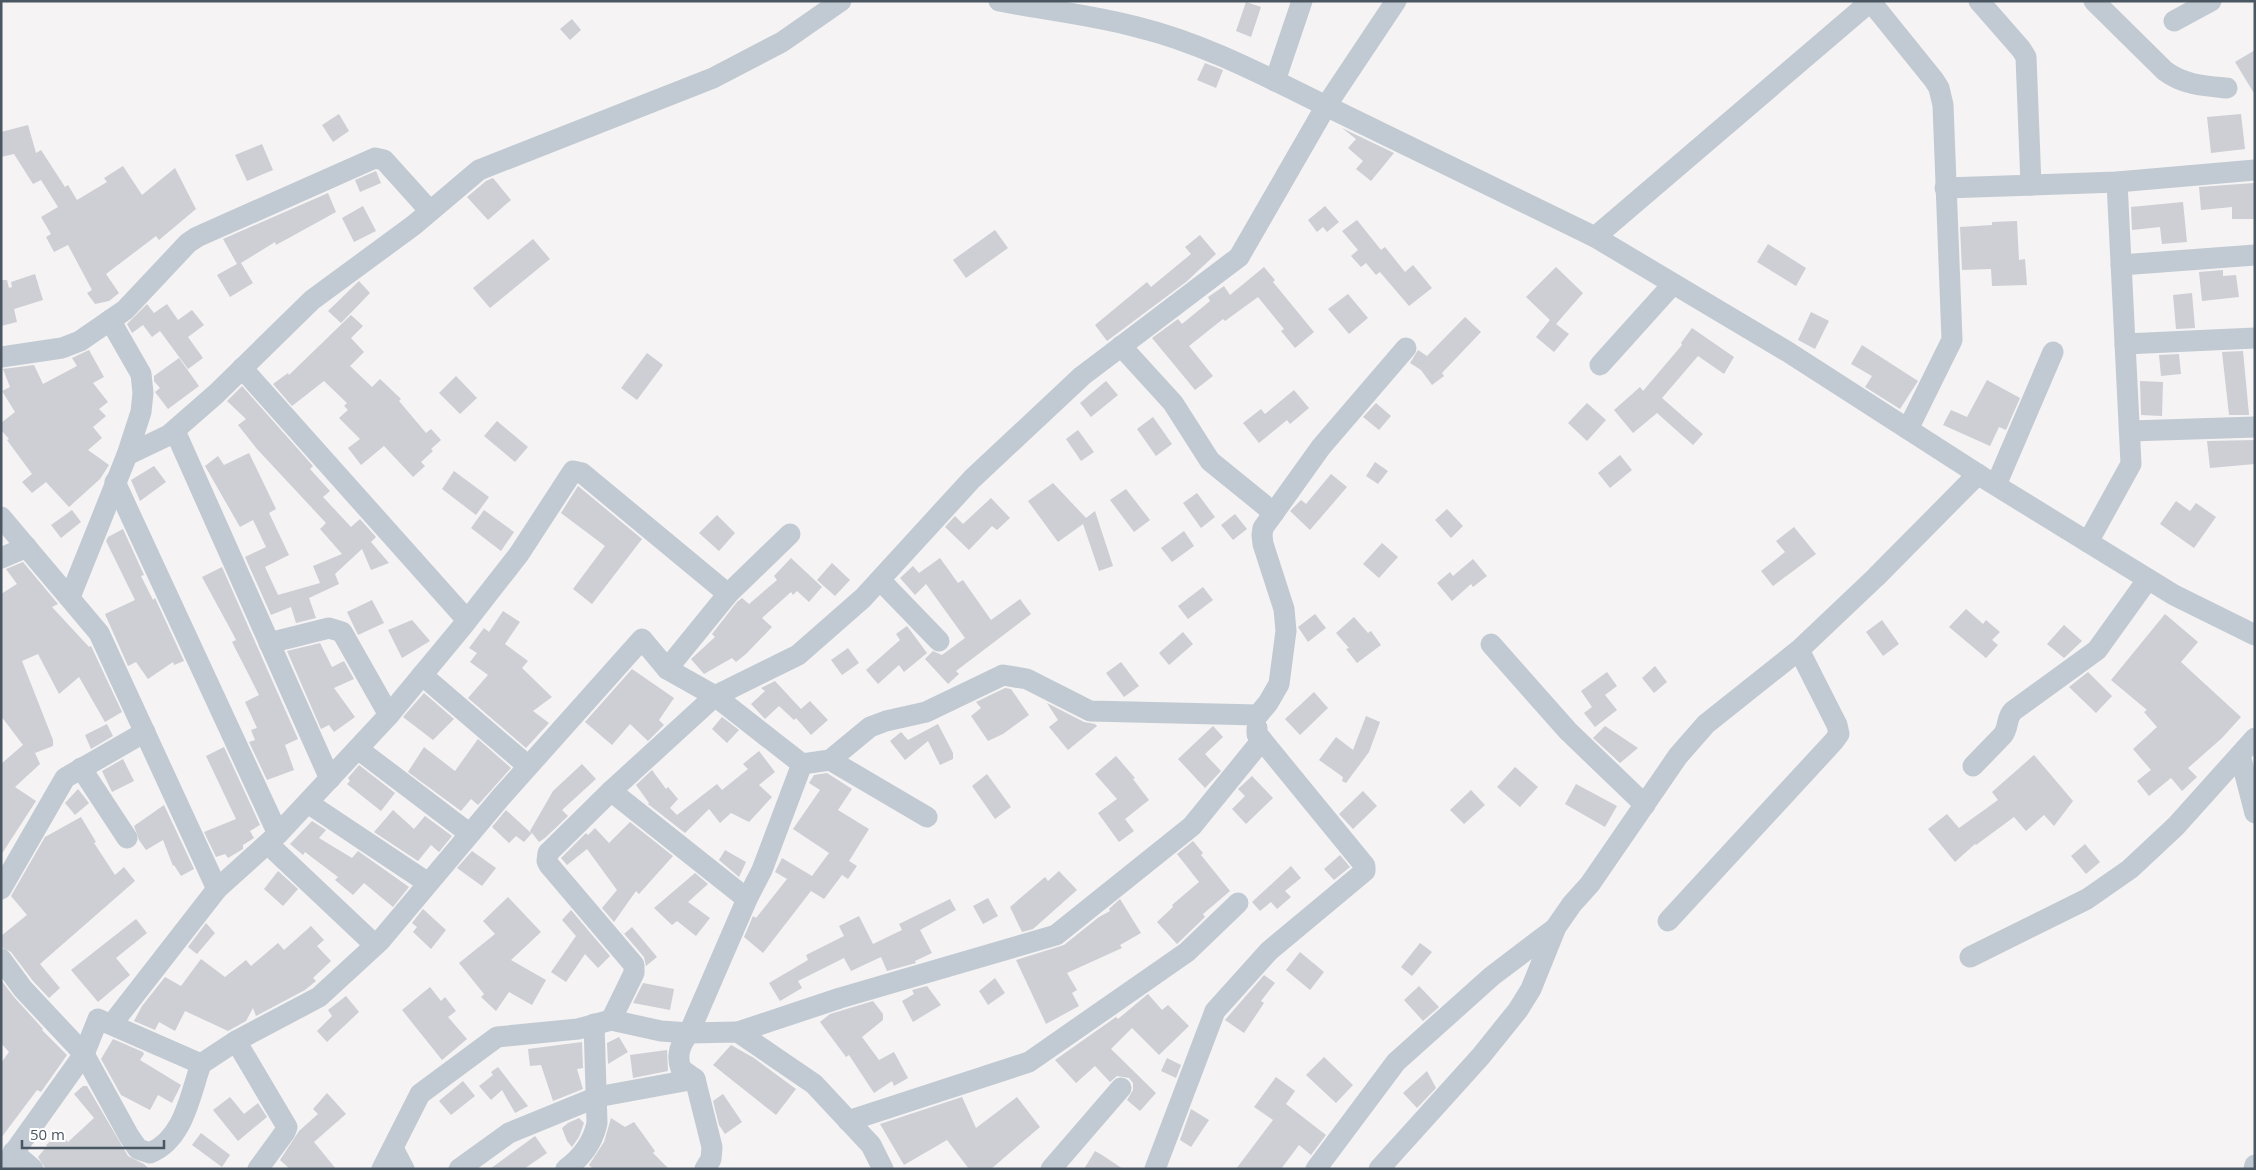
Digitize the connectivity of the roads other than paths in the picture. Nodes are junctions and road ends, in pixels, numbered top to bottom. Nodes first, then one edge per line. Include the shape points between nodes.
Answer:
1 (841, 1) edge
2 (999, 1) edge
3 (1302, 1) edge
4 (1396, 1) edge
5 (1871, 1) edge
6 (1979, 1) edge
7 (2094, 1) edge
8 (2211, 1) edge
9 (1094, 10) edge
10 (2174, 21) dead end
11 (1275, 81) junction
12 (2227, 88) dead end
13 (1326, 106) junction
14 (2255, 170) edge
15 (2117, 182) junction
16 (2031, 185) junction
17 (1945, 188) junction
18 (430, 211) junction
19 (1596, 237) junction
20 (2255, 255) edge
21 (2121, 265) junction
22 (1673, 284) junction
23 (110, 320) junction
24 (2255, 338) edge
25 (2125, 344) junction
26 (1121, 346) junction
27 (1406, 348) dead end
28 (2053, 352) dead end
29 (1, 357) edge
30 (1600, 365) dead end
31 (242, 368) junction
32 (2255, 427) edge
33 (1908, 429) junction
34 (175, 431) junction
35 (2130, 431) junction
36 (126, 455) junction
37 (1978, 474) junction
38 (115, 482) junction
39 (1996, 485) junction
40 (1274, 513) junction
41 (1, 517) edge
42 (790, 534) dead end
43 (2088, 542) junction
44 (27, 547) junction
45 (1, 558) edge
46 (2148, 579) junction
47 (880, 580) junction
48 (728, 594) junction
49 (70, 597) junction
50 (468, 620) junction
51 (2255, 634) edge
52 (939, 642) dead end
53 (269, 643) junction
54 (1492, 644) dead end
55 (1800, 650) junction
56 (667, 669) junction
57 (422, 674) junction
58 (715, 696) junction
59 (389, 715) junction
60 (1258, 715) junction
61 (145, 732) junction
62 (2255, 738) edge
63 (1262, 740) junction
64 (358, 749) junction
65 (2240, 755) junction
66 (830, 760) junction
67 (802, 764) junction
68 (528, 766) junction
69 (1973, 766) dead end
70 (81, 768) junction
71 (330, 779) junction
72 (611, 791) junction
73 (308, 803) junction
74 (1645, 805) junction
75 (2255, 813) edge
76 (927, 817) dead end
77 (470, 834) junction
78 (127, 838) dead end
79 (273, 839) junction
80 (428, 883) junction
81 (1, 889) edge
82 (217, 889) junction
83 (747, 899) junction
84 (1238, 902) dead end
85 (1668, 921) dead end
86 (1556, 927) junction
87 (375, 946) junction
88 (1970, 957) dead end
89 (1, 959) edge
90 (602, 1022) junction
91 (112, 1024) junction
92 (738, 1032) junction
93 (689, 1033) junction
94 (236, 1041) junction
95 (84, 1054) junction
96 (201, 1064) junction
97 (695, 1079) junction
98 (1121, 1088) dead end
99 (597, 1097) junction
100 (848, 1121) junction
101 (393, 1148) junction
102 (7, 1160) edge
103 (33, 1169) edge
104 (258, 1169) edge
105 (382, 1169) edge
106 (404, 1169) edge
107 (459, 1169) edge
108 (566, 1169) edge
109 (706, 1169) edge
110 (883, 1169) edge
111 (1051, 1169) edge
112 (1155, 1169) edge
113 (1316, 1169) edge
114 (1379, 1169) edge

1 - 18 street via 782,42 713,78 485,166
2 - 9 street
3 - 11 street
4 - 13 street
5 - 17 street via 1939,88 1943,104
5 - 19 street
6 - 16 street via 2026,57
7 - 12 street via 2165,72 2188,84
8 - 10 street
9 - 11 street via 1201,48
11 - 13 street
13 - 19 street
13 - 26 street via 1239,257
14 - 15 street
15 - 16 street
15 - 21 street
16 - 17 street
17 - 33 street via 1952,340
18 - 23 street via 384,160 375,158 197,237
18 - 31 street via 312,300
19 - 22 street
20 - 21 street
21 - 25 street
22 - 30 street
22 - 33 street via 1788,352
23 - 29 street via 71,345
23 - 36 street via 143,382 141,412
24 - 25 street
25 - 35 street
26 - 40 street via 1173,403 1210,461
26 - 47 street via 1082,376 972,479
27 - 40 street via 1321,447
28 - 39 street
31 - 34 street
31 - 50 street
32 - 35 street
33 - 37 street
34 - 36 street
34 - 53 street
35 - 43 street via 2131,464
36 - 38 street
37 - 39 street
37 - 55 street
38 - 49 street
38 - 79 street
39 - 43 street
40 - 60 street via 1262,535 1284,609 1286,631 1279,684
41 - 44 street
42 - 48 street
43 - 46 street
44 - 45 street
44 - 49 street
46 - 51 street
46 - 69 street via 2097,650 2013,711 2004,735
47 - 52 street
47 - 58 street via 798,655
48 - 50 street via 582,473 573,471 519,554
48 - 56 street
49 - 61 street via 104,642
50 - 57 street
53 - 59 street via 329,628 342,632
53 - 71 street
54 - 74 street via 1568,731
55 - 74 street via 1706,724 1678,756
55 - 85 street via 1839,734
56 - 58 street
56 - 68 street via 642,639
57 - 59 street
57 - 68 street
58 - 67 street
58 - 72 street
59 - 64 street
60 - 63 street via 1257,734
60 - 66 street via 1098,712 1082,708 1027,679 1003,675 926,712 870,726
61 - 70 street
61 - 82 street
62 - 65 street
63 - 92 street via 1192,826 1056,935 840,998
63 - 112 street via 1365,871 1269,951 1215,1011
64 - 71 street
64 - 77 street
65 - 75 street
65 - 88 street via 2176,826 2130,869 2087,899
66 - 67 street
66 - 76 street
67 - 83 street via 762,870
68 - 77 street
70 - 78 street
70 - 81 street via 62,782
71 - 73 street
72 - 83 street
72 - 90 street via 546,856 550,866 634,965 634,972
73 - 79 street
73 - 80 street
74 - 86 street
77 - 80 street
79 - 82 street
79 - 87 street
80 - 87 street
82 - 91 street
83 - 93 street
84 - 100 street via 1187,952 1029,1062
86 - 113 street via 1492,976 1396,1062
86 - 114 street via 1531,989 1518,1010
87 - 94 street via 319,997
89 - 95 street via 22,989
90 - 93 street
90 - 99 street
90 - 101 street via 578,1029 497,1037 420,1094
91 - 95 street via 98,1019
91 - 96 street
92 - 93 street
92 - 100 street via 808,1079
93 - 97 street via 681,1044 678,1061 681,1069
94 - 96 street
94 - 104 street via 286,1122 285,1132
95 - 96 street via 129,1136 138,1149 150,1153 158,1150 181,1124
95 - 102 street
97 - 99 street
97 - 109 street via 712,1147
98 - 111 street
99 - 107 street via 501,1137
99 - 108 street via 594,1137 586,1150
100 - 110 street via 871,1145
101 - 105 street
101 - 106 street
102 - 103 street

